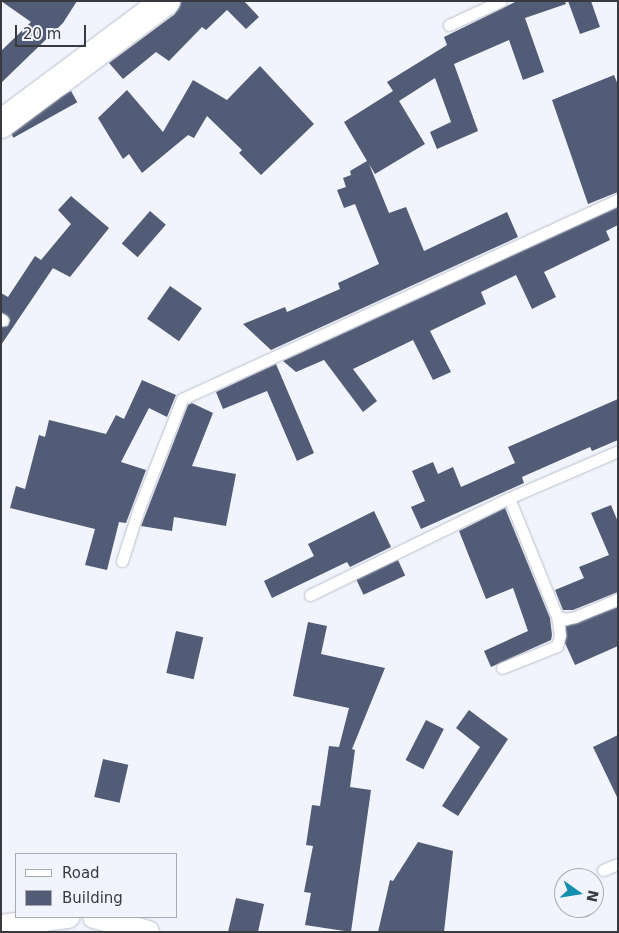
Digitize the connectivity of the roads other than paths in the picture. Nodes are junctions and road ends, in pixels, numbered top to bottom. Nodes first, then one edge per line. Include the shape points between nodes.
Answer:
1 (166, 1) edge
2 (501, 1) edge
3 (449, 25) dead end
4 (1, 124) edge
5 (618, 199) edge
6 (618, 450) edge
7 (509, 498) junction
8 (122, 561) dead end
9 (310, 595) dead end
10 (618, 599) edge
11 (557, 616) junction
12 (502, 668) dead end
13 (618, 864) edge
14 (604, 870) edge
15 (61, 918) edge
16 (98, 918) edge
17 (1, 926) edge
18 (148, 932) edge

1 - 4 street
2 - 3 lane
5 - 8 lane via 182,400 155,465
6 - 7 lane
7 - 9 lane
7 - 11 lane
10 - 11 lane via 575,617 565,619
11 - 12 lane via 560,635 557,646
13 - 14 lane
15 - 17 street
16 - 18 street

